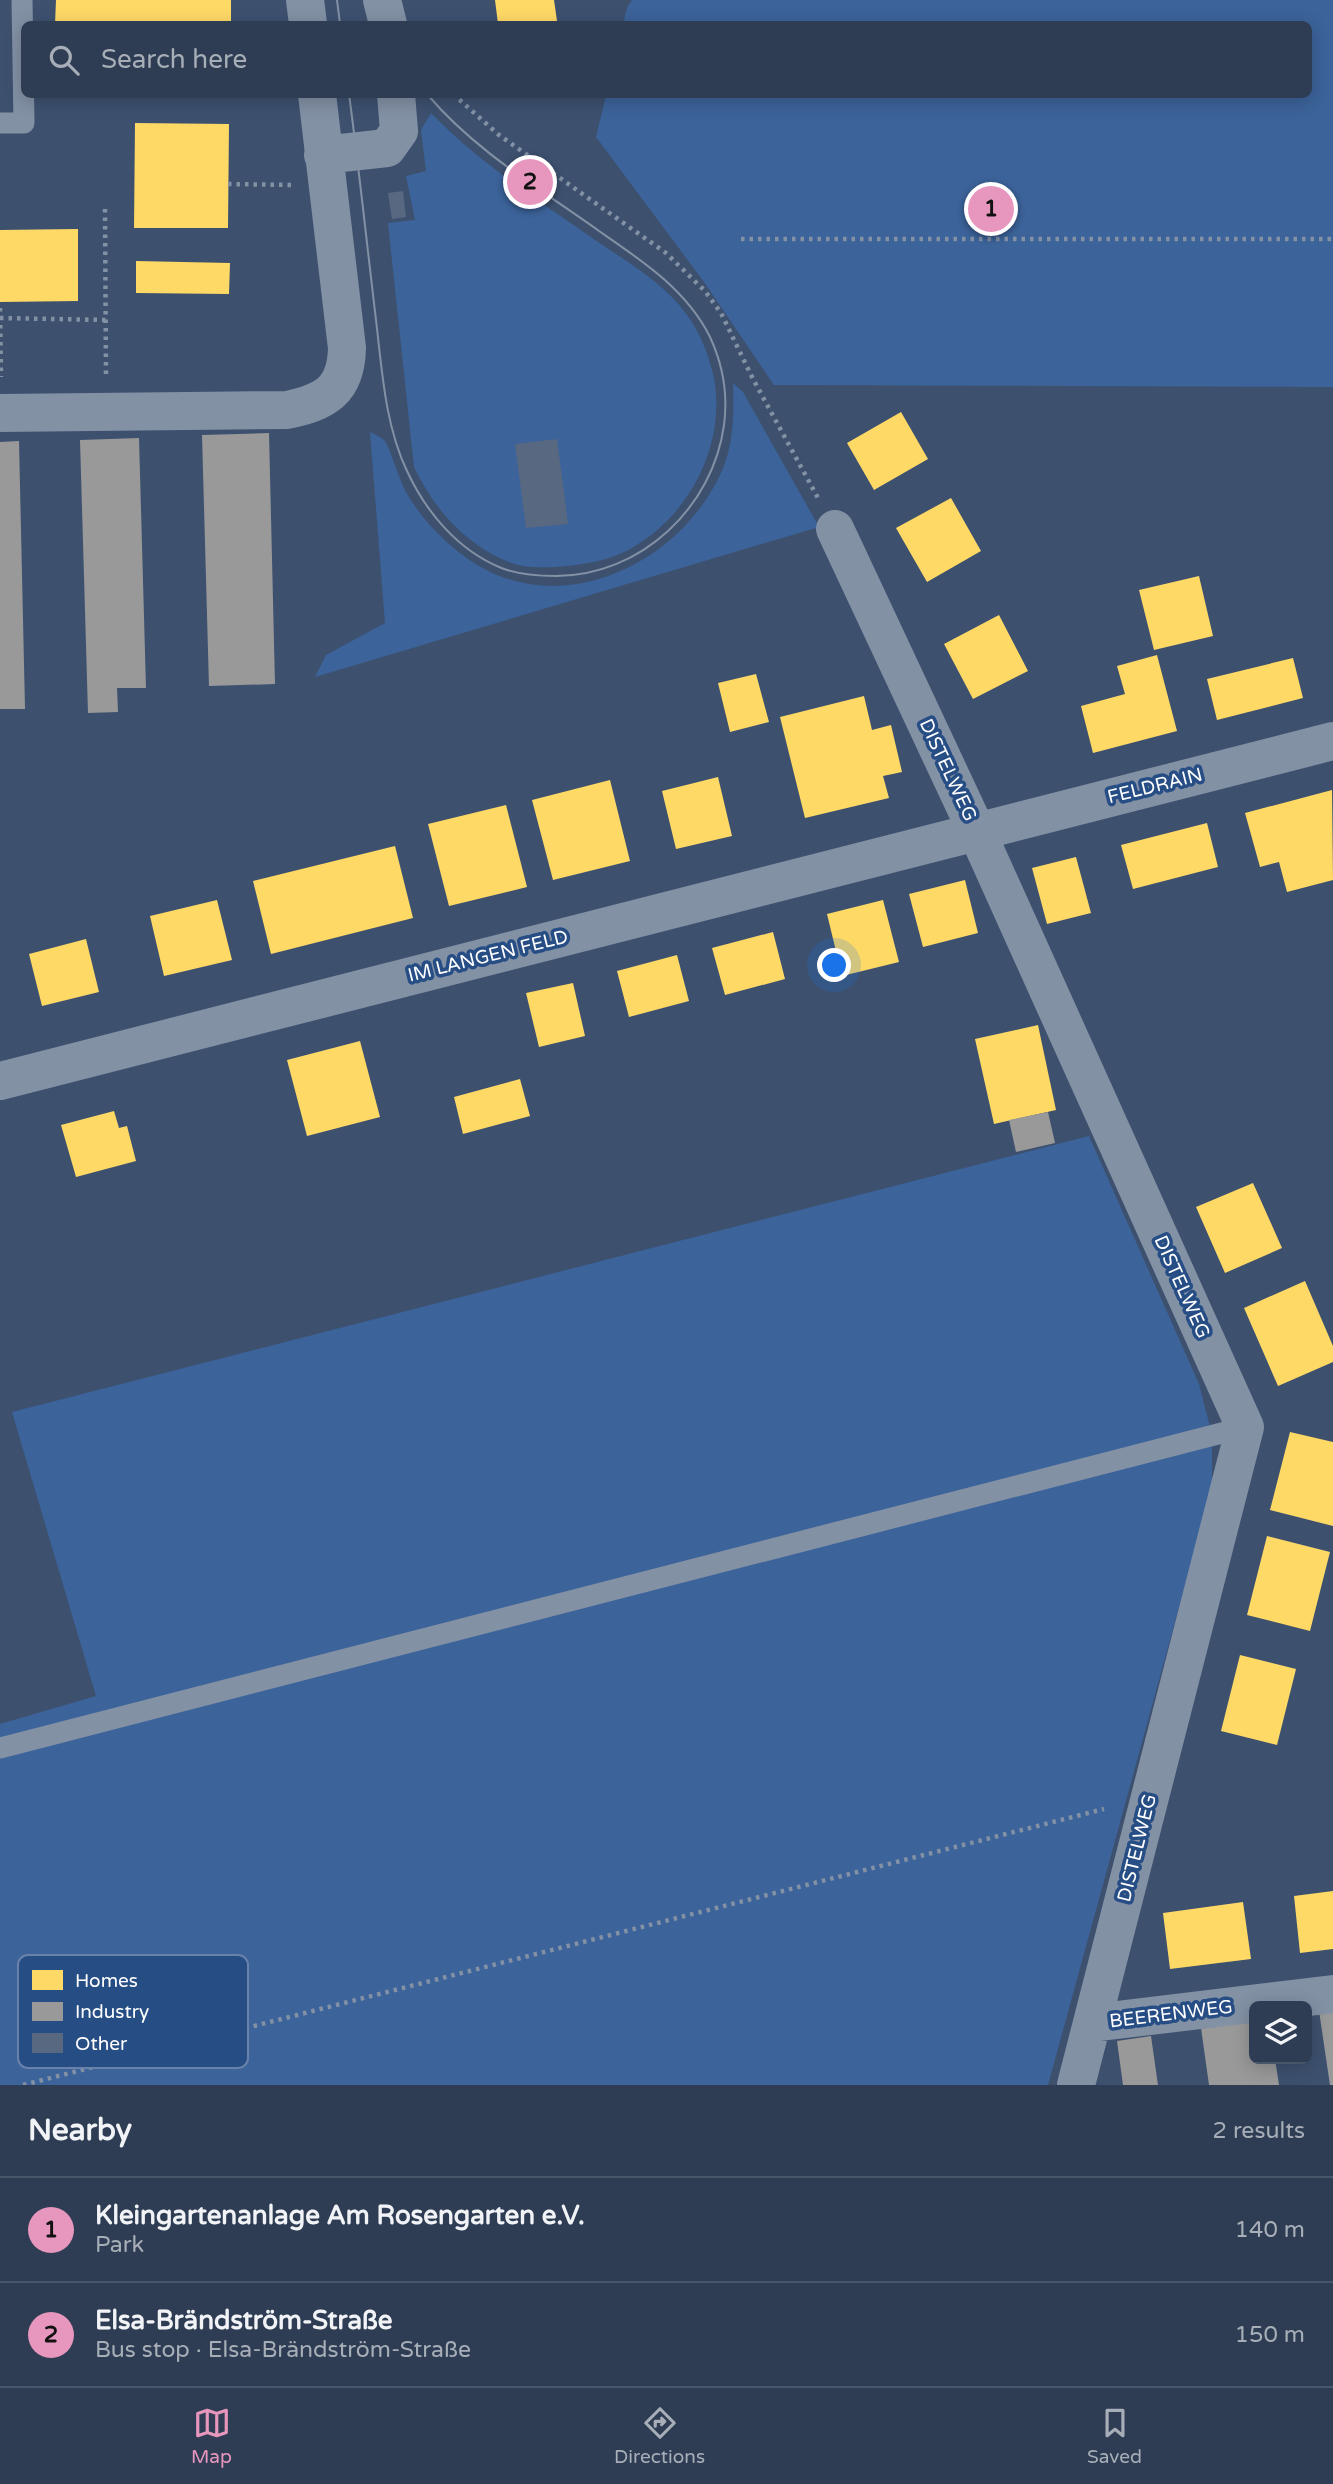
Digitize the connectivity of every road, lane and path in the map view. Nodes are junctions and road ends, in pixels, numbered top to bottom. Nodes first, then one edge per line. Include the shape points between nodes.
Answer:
1 (22, 0) edge
2 (305, 0) edge
3 (382, 0) edge
4 (23, 21) edge
5 (308, 21) edge
6 (387, 21) edge
7 (24, 98) edge
8 (317, 98) edge
9 (396, 98) edge
10 (457, 98) edge
11 (0, 123) edge
12 (323, 155) junction
13 (228, 184) dead end
14 (293, 185) dead end
15 (105, 209) dead end
16 (741, 239) dead end
17 (1333, 239) edge
18 (0, 308) edge
19 (0, 318) edge
20 (106, 320) junction
21 (0, 359) edge
22 (106, 412) junction
23 (1, 413) edge
24 (835, 529) joint
25 (1333, 741) edge
26 (976, 831) junction
27 (0, 1081) edge
28 (1245, 1427) junction
29 (0, 1748) edge
30 (1104, 1809) dead end
31 (1333, 1994) edge
32 (1093, 2023) junction
33 (248, 2028) edge
34 (90, 2068) edge
35 (23, 2085) edge
36 (1076, 2085) edge

1 - 4 lane
2 - 5 street
3 - 6 street
7 - 11 lane via 24,123
8 - 12 street
9 - 12 street via 399,131 387,148
10 - 24 path via 499,135 666,253 705,291
12 - 22 street via 347,348 346,364 333,392 287,410
13 - 14 path
15 - 20 path
16 - 17 path
18 - 19 path
19 - 20 path
19 - 21 path
20 - 22 path
21 - 23 path
22 - 23 street
24 - 26 street, DISTELWEG
25 - 26 street, FELDRAIN
26 - 27 street, IM LANGEN FELD
26 - 28 street, DISTELWEG
28 - 29 lane
28 - 32 street, DISTELWEG
30 - 33 path
31 - 32 street, BEERENWEG
32 - 36 street, DISTELWEG
34 - 35 path

